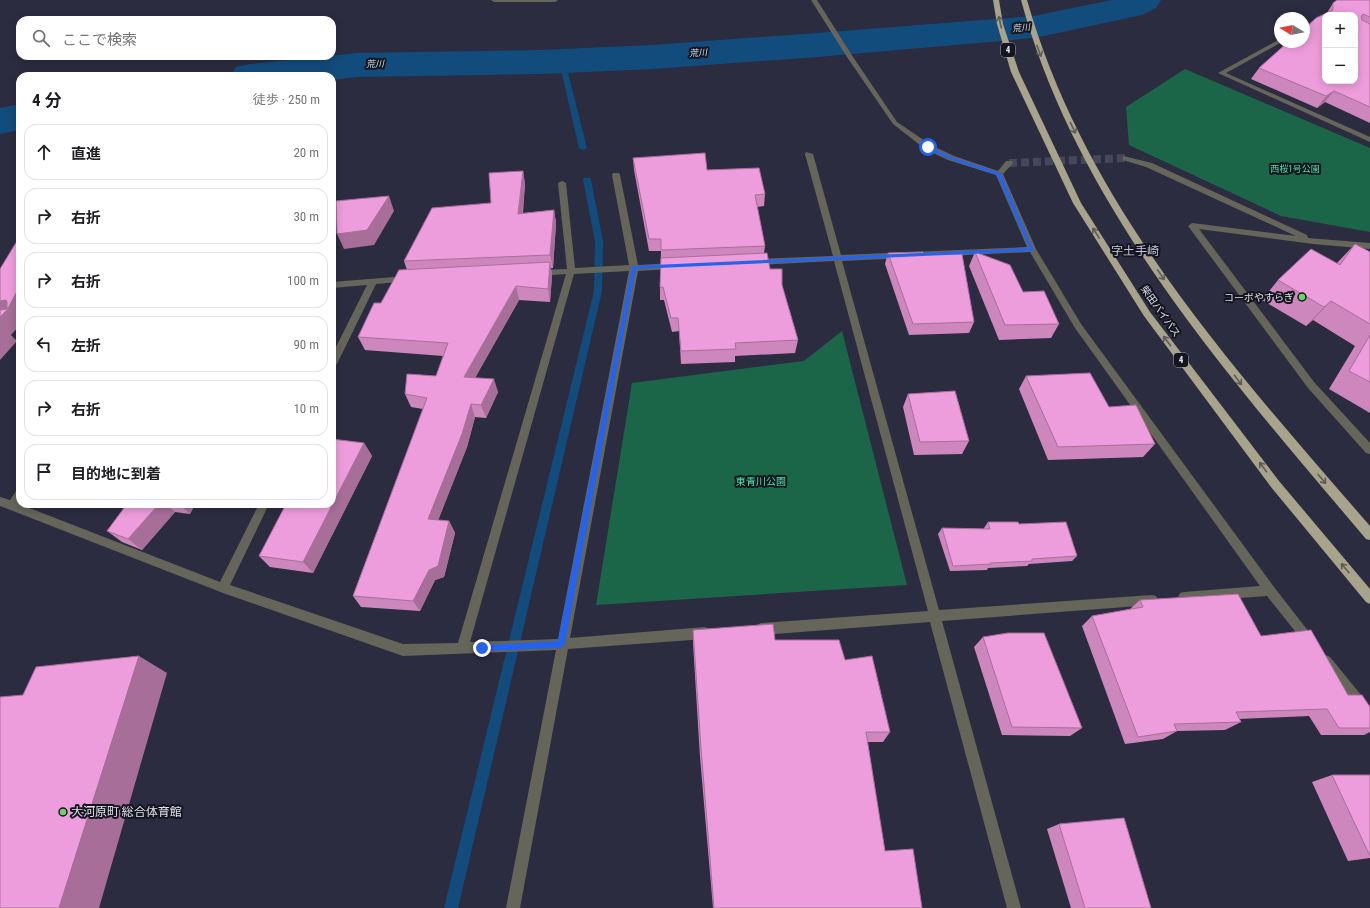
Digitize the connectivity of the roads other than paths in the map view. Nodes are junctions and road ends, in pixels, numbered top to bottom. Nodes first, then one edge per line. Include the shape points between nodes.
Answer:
1 (494, 0) edge
2 (555, 0) edge
3 (814, 0) edge
4 (996, 0) edge
5 (1024, 0) edge
6 (1274, 44) edge
7 (1370, 140) edge
8 (809, 154) dead end
9 (1126, 158) tunnel mouth
10 (1009, 163) dead end
11 (999, 174) junction
12 (616, 175) dead end
13 (562, 183) dead end
14 (1313, 241) junction
15 (1370, 246) edge
16 (1032, 249) junction
17 (836, 258) junction
18 (743, 262) edge
19 (680, 265) edge
20 (634, 268) junction
21 (571, 271) junction
22 (532, 273) edge
23 (412, 279) edge
24 (373, 281) junction
25 (336, 285) edge
26 (336, 356) edge
27 (1370, 450) edge
28 (16, 500) edge
29 (0, 501) edge
30 (12, 506) junction
31 (16, 508) edge
32 (17, 508) edge
33 (262, 508) edge
34 (1370, 535) edge
35 (223, 588) junction
36 (1270, 591) junction
37 (1176, 598) edge
38 (1370, 598) edge
39 (1160, 599) edge
40 (934, 616) junction
41 (752, 630) edge
42 (720, 632) edge
43 (561, 644) junction
44 (462, 649) junction
45 (1370, 716) edge
46 (513, 908) edge
47 (1014, 908) edge

1 - 2 street
3 - 11 street via 895,123 928,147 951,158
38 -> 4 highway, 柴田バイパス / 4 via 1276,484 1147,314 1077,203 1026,99 1011,60
5 -> 34 highway, 柴田バイパス via 1056,92 1111,201 1176,298 1251,396
6 - 7 street via 1221,73
8 - 17 street
9 - 14 street via 1149,165
10 - 11 street
11 - 16 street
12 - 20 street
13 - 21 street
14 - 15 street
14 - 27 street via 1192,226 1311,385
16 - 17 street
16 - 36 street via 1078,326
17 - 18 street
17 - 40 street
19 - 20 street
20 - 21 street
20 - 43 street
21 - 22 street
21 - 44 street
23 - 24 street
24 - 25 street
24 - 26 street
28 - 30 street
29 - 30 street
30 - 31 street
32 - 35 street
33 - 35 street
35 - 44 street via 403,650
36 - 37 street
36 - 45 street
39 - 40 street
40 - 41 street
40 - 47 street
42 - 43 street
43 - 44 street
43 - 46 street

